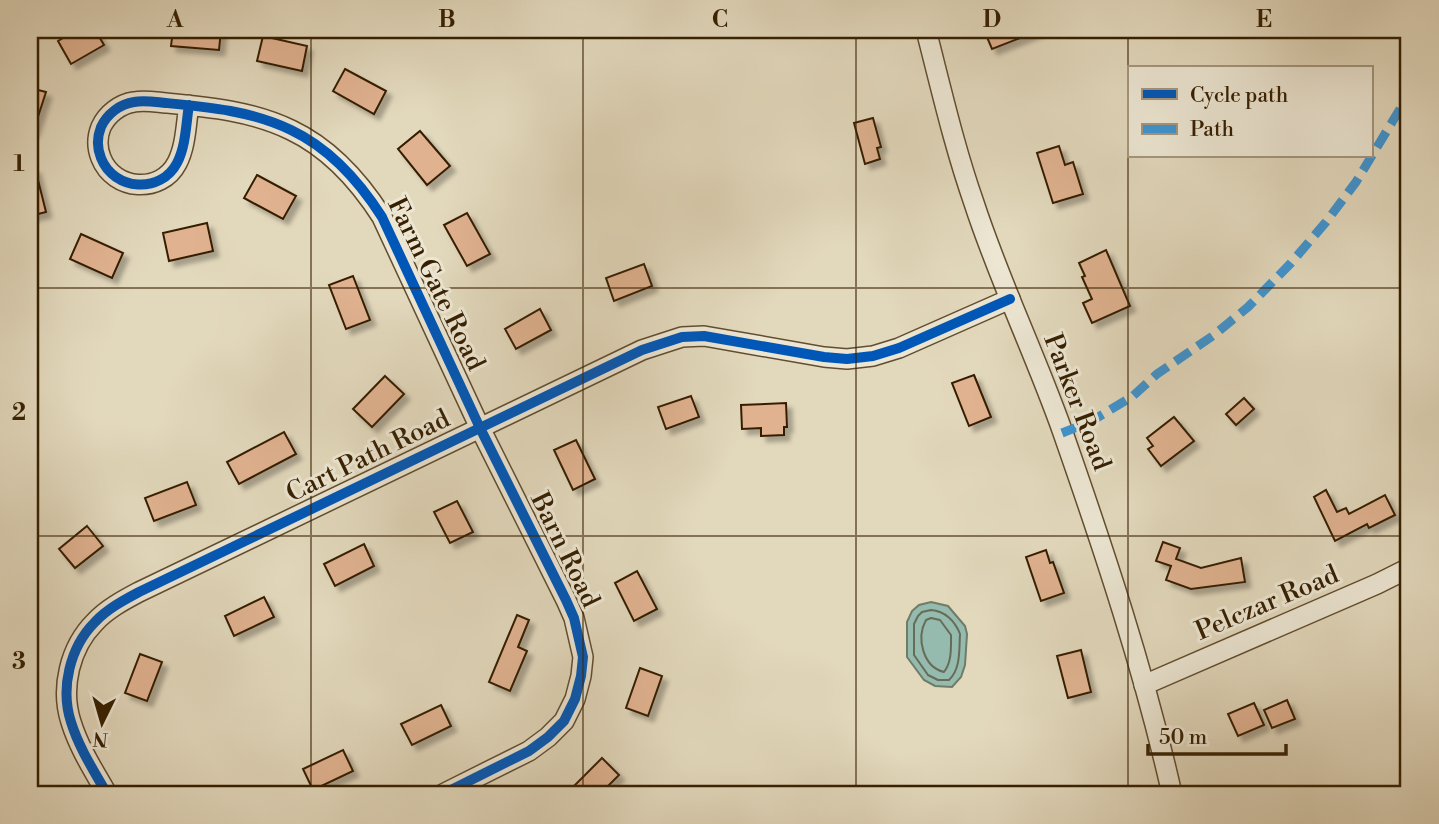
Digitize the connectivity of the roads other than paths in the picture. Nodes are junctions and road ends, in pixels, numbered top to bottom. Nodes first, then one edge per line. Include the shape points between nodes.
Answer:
1 (926, 30) edge
2 (189, 105) junction
3 (1010, 299) junction
4 (480, 428) junction
5 (1409, 568) edge
6 (1144, 685) junction
7 (107, 794) edge
8 (443, 794) edge
9 (1172, 794) edge

1 - 3 street, Parker Road via 953,138
2 - 2 street, Farm Gate Road via 142,101 117,108 104,121 98,138 100,156 109,171 123,182 141,186 165,177 180,157
2 - 4 street, Farm Gate Road via 251,116 292,130 326,151 355,178 394,241
3 - 4 street, Cart Path Road via 873,356 824,357 704,336 682,337 642,350
3 - 6 street, Parker Road via 1105,552
4 - 7 street, Cart Path Road via 139,592 94,622 74,652 67,702 77,738
4 - 8 street, Barn Road via 574,618 583,657 575,699 564,721 548,737
5 - 6 street, Pelczar Road
6 - 9 street, Parker Road

